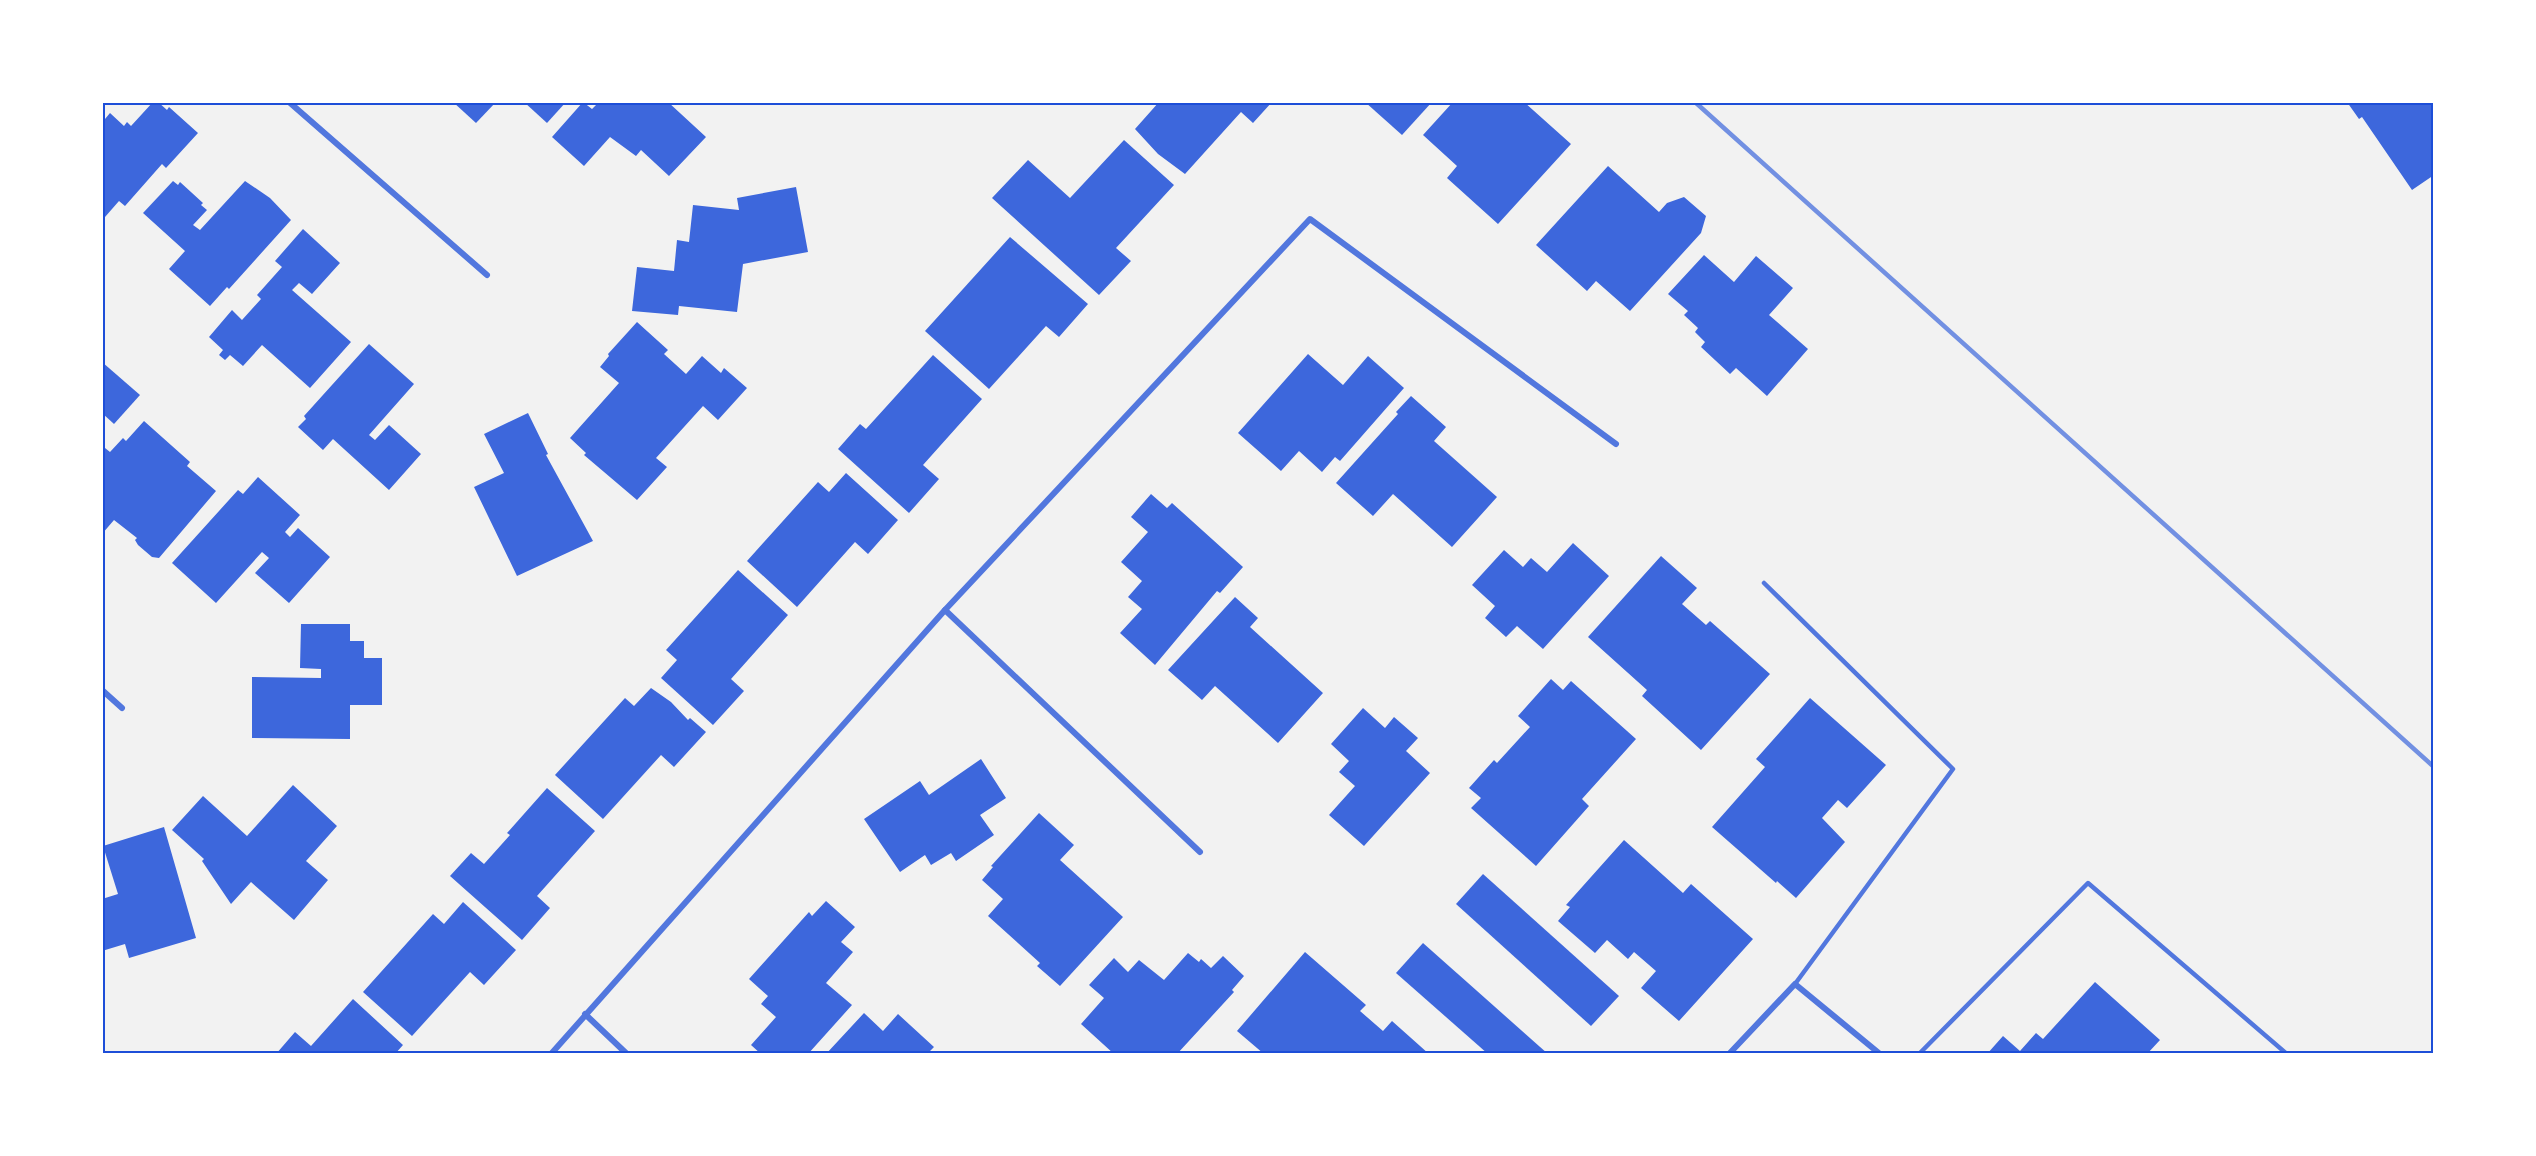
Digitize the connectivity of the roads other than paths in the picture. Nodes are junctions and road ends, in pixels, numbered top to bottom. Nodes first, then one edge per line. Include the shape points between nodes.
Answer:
1 (289, 102) edge
2 (487, 275) dead end
3 (1616, 444) dead end
4 (1764, 583) dead end
5 (945, 610) junction
6 (102, 690) edge
7 (122, 708) dead end
8 (1200, 852) dead end
9 (1796, 984) junction
10 (585, 1014) junction
11 (551, 1054) edge
12 (627, 1054) edge
13 (1729, 1054) edge
14 (1880, 1054) edge
15 (1919, 1054) edge
16 (2287, 1054) edge

1 - 2 street
3 - 5 street via 1310,219
4 - 9 lane via 1953,769
5 - 8 street
5 - 10 street
6 - 7 street
9 - 13 street
9 - 14 street
10 - 11 street
10 - 12 street
15 - 16 lane via 2088,883

